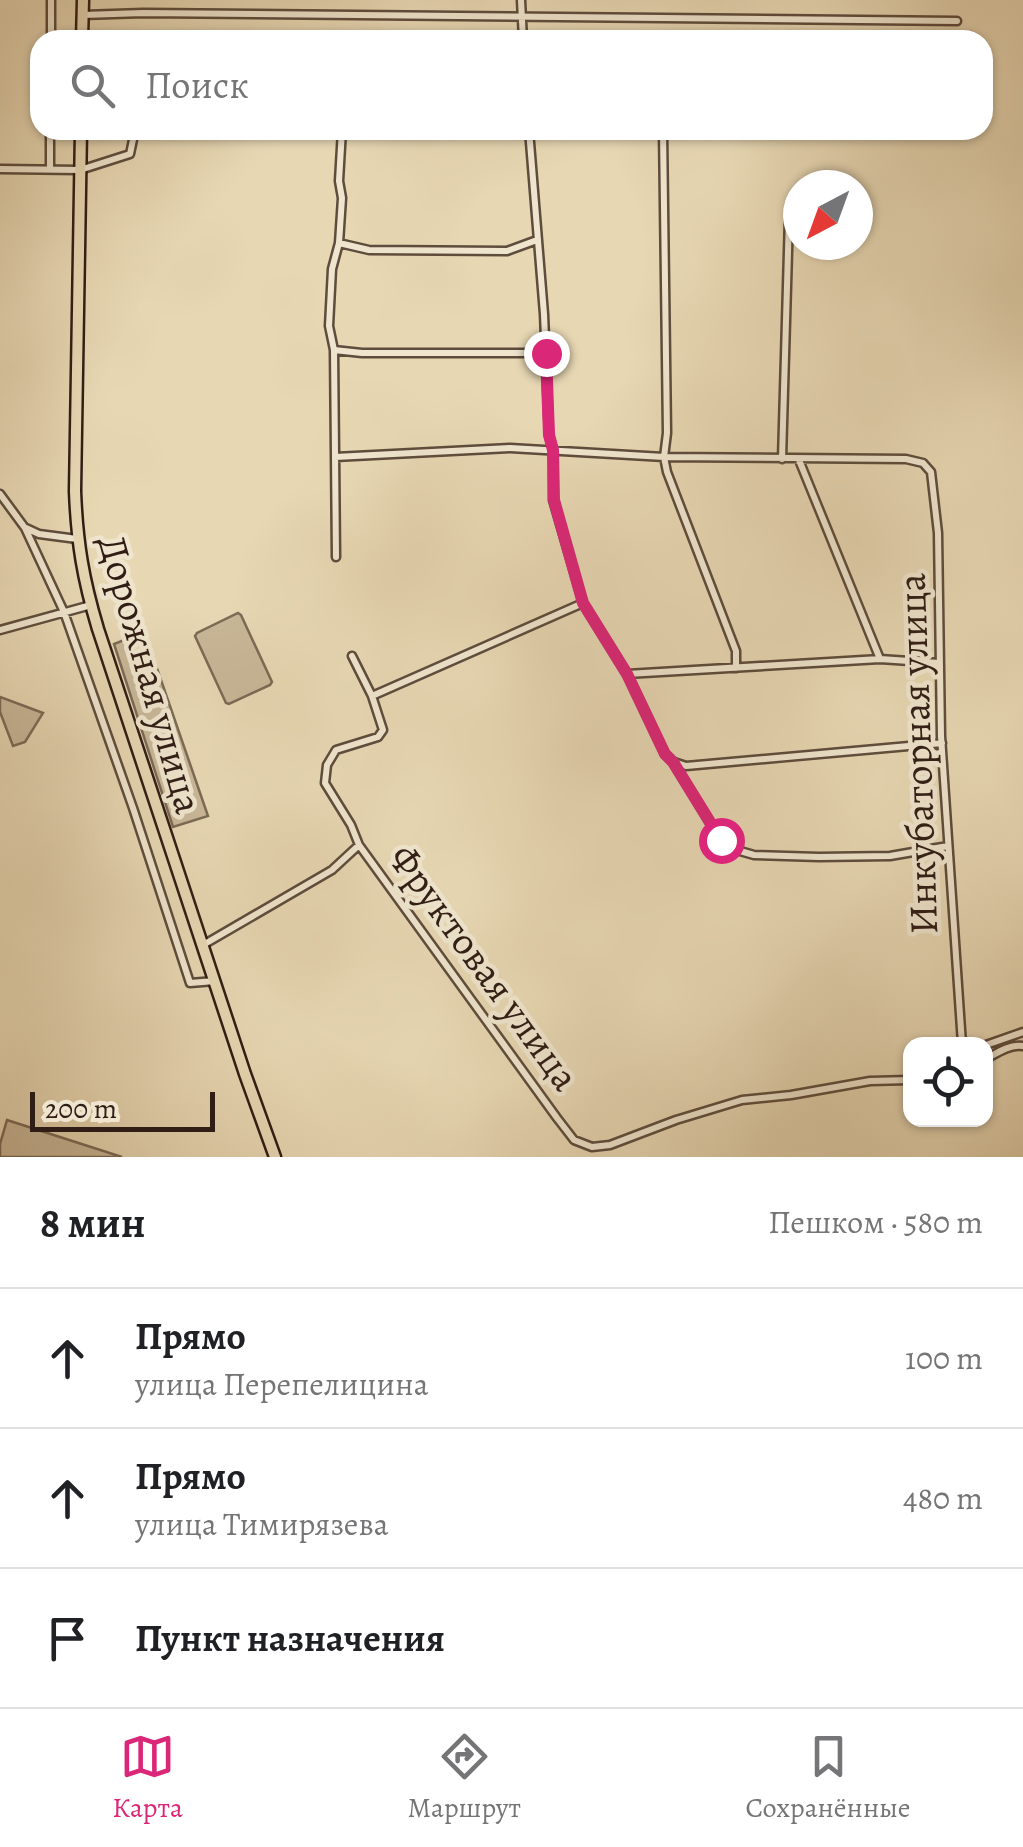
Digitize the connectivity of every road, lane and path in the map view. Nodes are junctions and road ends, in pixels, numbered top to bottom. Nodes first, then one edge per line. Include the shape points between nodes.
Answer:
1 (51, 0) edge
2 (83, 0) edge
3 (521, 0) edge
4 (82, 15) junction
5 (522, 16) junction
6 (956, 21) dead end
7 (51, 30) edge
8 (82, 30) edge
9 (523, 30) edge
10 (50, 140) edge
11 (82, 140) edge
12 (133, 140) edge
13 (341, 140) edge
14 (530, 140) edge
15 (663, 140) edge
16 (50, 168) junction
17 (0, 169) edge
18 (80, 170) junction
19 (538, 240) junction
20 (340, 242) junction
21 (788, 260) edge
22 (334, 350) junction
23 (546, 353) junction
24 (553, 450) junction
25 (334, 457) junction
26 (664, 457) junction
27 (782, 459) junction
28 (799, 460) junction
29 (0, 494) edge
30 (25, 528) junction
31 (77, 538) junction
32 (336, 557) dead end
33 (583, 603) junction
34 (91, 605) junction
35 (64, 612) junction
36 (0, 630) edge
37 (352, 656) dead end
38 (880, 659) junction
39 (939, 663) junction
40 (736, 668) junction
41 (627, 674) junction
42 (372, 696) junction
43 (942, 743) junction
44 (673, 762) junction
45 (360, 845) junction
46 (948, 846) junction
47 (203, 945) junction
48 (215, 981) junction
49 (1023, 1032) edge
50 (962, 1037) edge
51 (993, 1043) edge
52 (1023, 1046) edge
53 (993, 1055) edge
54 (903, 1080) edge
55 (275, 1157) edge

1 - 7 street
2 - 4 main road
3 - 5 street
4 - 5 street
4 - 8 main road
5 - 6 street
5 - 9 street
10 - 16 street
11 - 18 main road, Дорожная улица
12 - 18 street via 130,154
13 - 20 street
14 - 19 street
15 - 26 street
16 - 17 street
16 - 18 street
18 - 31 main road, Дорожная улица
19 - 20 street via 507,250 369,250
19 - 23 street
20 - 22 street via 332,269
21 - 27 street
22 - 23 street
22 - 25 street
23 - 24 street
24 - 25 street
24 - 26 street
24 - 33 street via 554,500
25 - 32 street
26 - 27 street
26 - 40 street via 736,651
27 - 28 street
28 - 38 street
28 - 39 street, Инкубаторная улица via 906,459 931,472
29 - 30 street
30 - 31 street
30 - 35 street
31 - 34 main road, Дорожная улица
33 - 41 street
33 - 42 street
34 - 35 street
34 - 47 main road, Дорожная улица
35 - 36 street
35 - 48 street via 190,984
37 - 42 street
38 - 39 street
38 - 40 street
39 - 43 street, Инкубаторная улица
40 - 41 street
41 - 44 street
42 - 45 street via 383,730 336,750 325,783
43 - 44 street
43 - 46 street, Инкубаторная улица
44 - 46 street via 734,850 890,856
45 - 47 street, Фруктовая улица via 332,870
45 - 54 street, Фруктовая улица via 574,1140 610,1144 742,1100
46 - 50 street, Инкубаторная улица
47 - 48 main road, Дорожная улица
48 - 55 main road, Дорожная улица
49 - 51 street
52 - 53 street

